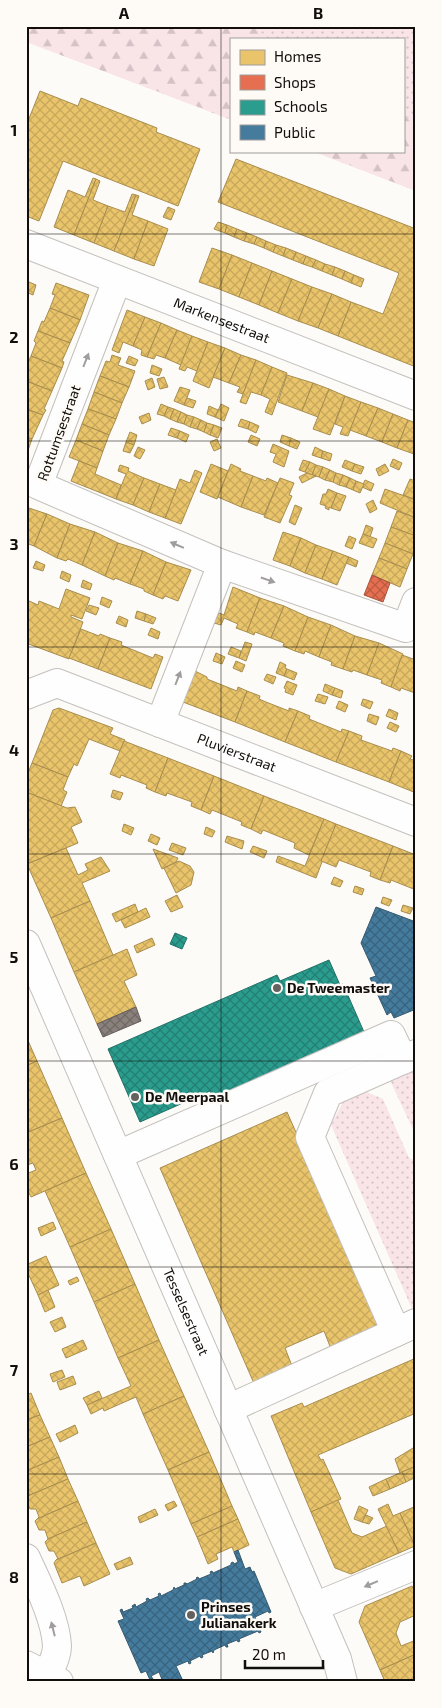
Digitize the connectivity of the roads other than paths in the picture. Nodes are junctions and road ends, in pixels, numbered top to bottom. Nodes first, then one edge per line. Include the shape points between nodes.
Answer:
1 (26, 244) edge
2 (117, 280) junction
3 (416, 396) edge
4 (222, 564) junction
5 (416, 602) edge
6 (26, 695) edge
7 (160, 723) junction
8 (416, 822) edge
9 (26, 944) edge
10 (409, 1057) edge
11 (118, 1155) junction
12 (406, 1328) edge
13 (228, 1409) junction
14 (26, 1558) edge
15 (416, 1565) edge
16 (314, 1607) junction
17 (44, 1674) edge
18 (343, 1682) edge

1 - 2 street, Markensestraat
2 - 3 street, Markensestraat
4 -> 2 street, Rottumsestraat via 38,485
4 -> 5 street, Rottumsestraat via 406,628
7 -> 4 street
6 - 7 street, Pluvierstraat via 58,683
7 - 8 street, Pluvierstraat
9 - 11 street, Tesselsestraat
10 - 11 street via 391,1035
10 - 12 street via 328,1093 310,1137
11 - 13 street, Tesselsestraat
12 - 13 street
13 - 16 street, Tesselsestraat
17 -> 14 street via 54,1660 57,1647 42,1594
15 -> 16 street
16 - 18 street, Tesselsestraat

